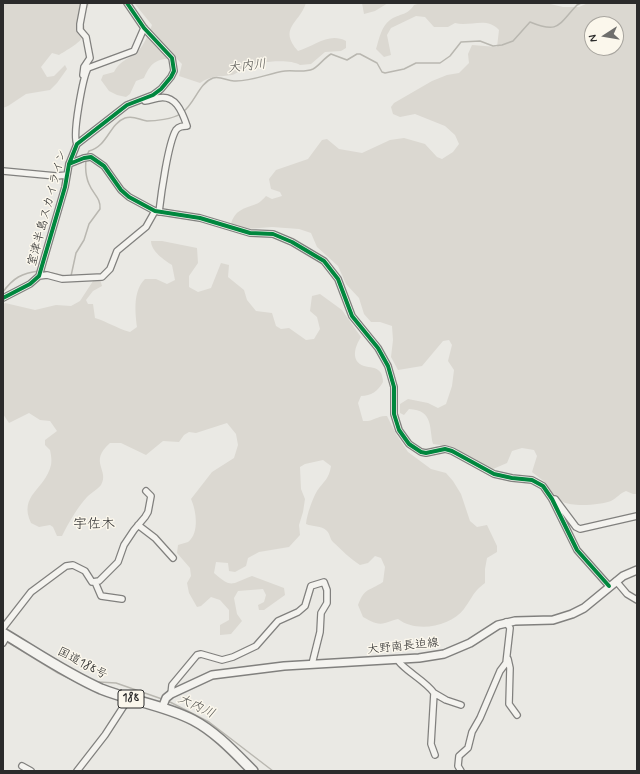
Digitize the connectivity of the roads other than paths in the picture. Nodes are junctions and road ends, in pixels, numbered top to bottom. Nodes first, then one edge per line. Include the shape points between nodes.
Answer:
1 (84, 3) edge
2 (127, 3) edge
3 (144, 28) junction
4 (84, 79) junction
5 (143, 99) junction
6 (77, 144) junction
7 (69, 164) junction
8 (3, 171) edge
9 (67, 175) junction
10 (157, 211) junction
11 (39, 276) junction
12 (3, 298) edge
13 (146, 492) dead end
14 (552, 499) junction
15 (637, 516) edge
16 (138, 526) junction
17 (174, 558) dead end
18 (637, 570) edge
19 (95, 582) junction
20 (613, 584) junction
21 (122, 599) dead end
22 (637, 600) edge
23 (506, 622) junction
24 (4, 635) edge
25 (507, 659) junction
26 (398, 660) junction
27 (312, 664) junction
28 (434, 693) junction
29 (129, 698) junction
30 (166, 701) junction
31 (461, 705) dead end
32 (517, 715) dead end
33 (435, 754) dead end
34 (22, 766) dead end
35 (31, 771) edge
36 (77, 771) edge
37 (253, 771) edge
38 (461, 771) edge

1 - 4 street via 80,30 86,37 90,58 84,67
2 - 3 street, 室津半島スカイライン
3 - 4 street via 134,51 90,66
3 - 5 street, 室津半島スカイライン via 172,58 174,71 161,89
4 - 6 street via 74,132
5 - 6 street, 室津半島スカイライン via 127,105
5 - 10 street via 146,101 159,97 171,98 187,126 177,129
6 - 7 street, 室津半島スカイライン
7 - 9 street, 室津半島スカイライン
7 - 10 street via 84,158 99,161 129,197
8 - 9 street
9 - 11 street, 室津半島スカイライン
10 - 11 street via 146,227 118,251 110,269 102,277
10 - 14 street via 200,218 250,233 273,234 324,261 338,279 352,316 378,348 388,366 394,387 394,414 399,430 409,444 421,452 445,449 452,451 494,474 538,482
11 - 12 street, 室津半島スカイライン via 30,284
13 - 16 street via 151,496 151,501 148,512
14 - 15 street via 559,502 576,527 580,528
14 - 20 street via 577,550
16 - 17 street via 155,538
16 - 19 street via 124,545 118,562
18 - 20 main road, 大野南長迫線
19 - 21 street via 101,596
19 - 24 street via 92,582 85,571 73,565 66,566 32,592
20 - 22 street
20 - 23 main road, 大野南長迫線 via 584,608 562,618 541,622
23 - 25 street via 510,628
23 - 26 main road, 大野南長迫線 via 458,649 432,657
24 - 29 highway, 国道188号 / 188 via 82,680
25 - 32 street via 510,668 509,704
25 - 38 street via 472,732 468,748 459,756 458,766
26 - 27 main road, 大野南長迫線
26 - 28 street
27 - 30 main road, 大野南長迫線 via 212,675
27 - 30 street via 320,632 321,613 327,603 324,582 311,586 307,602 301,610 278,621 256,646 222,660 197,655 172,685
28 - 31 street
28 - 33 street via 431,744
29 - 30 highway, 国道188号 / 188
29 - 36 street
30 - 37 highway, 国道188号 / 188 via 210,731
34 - 35 street

